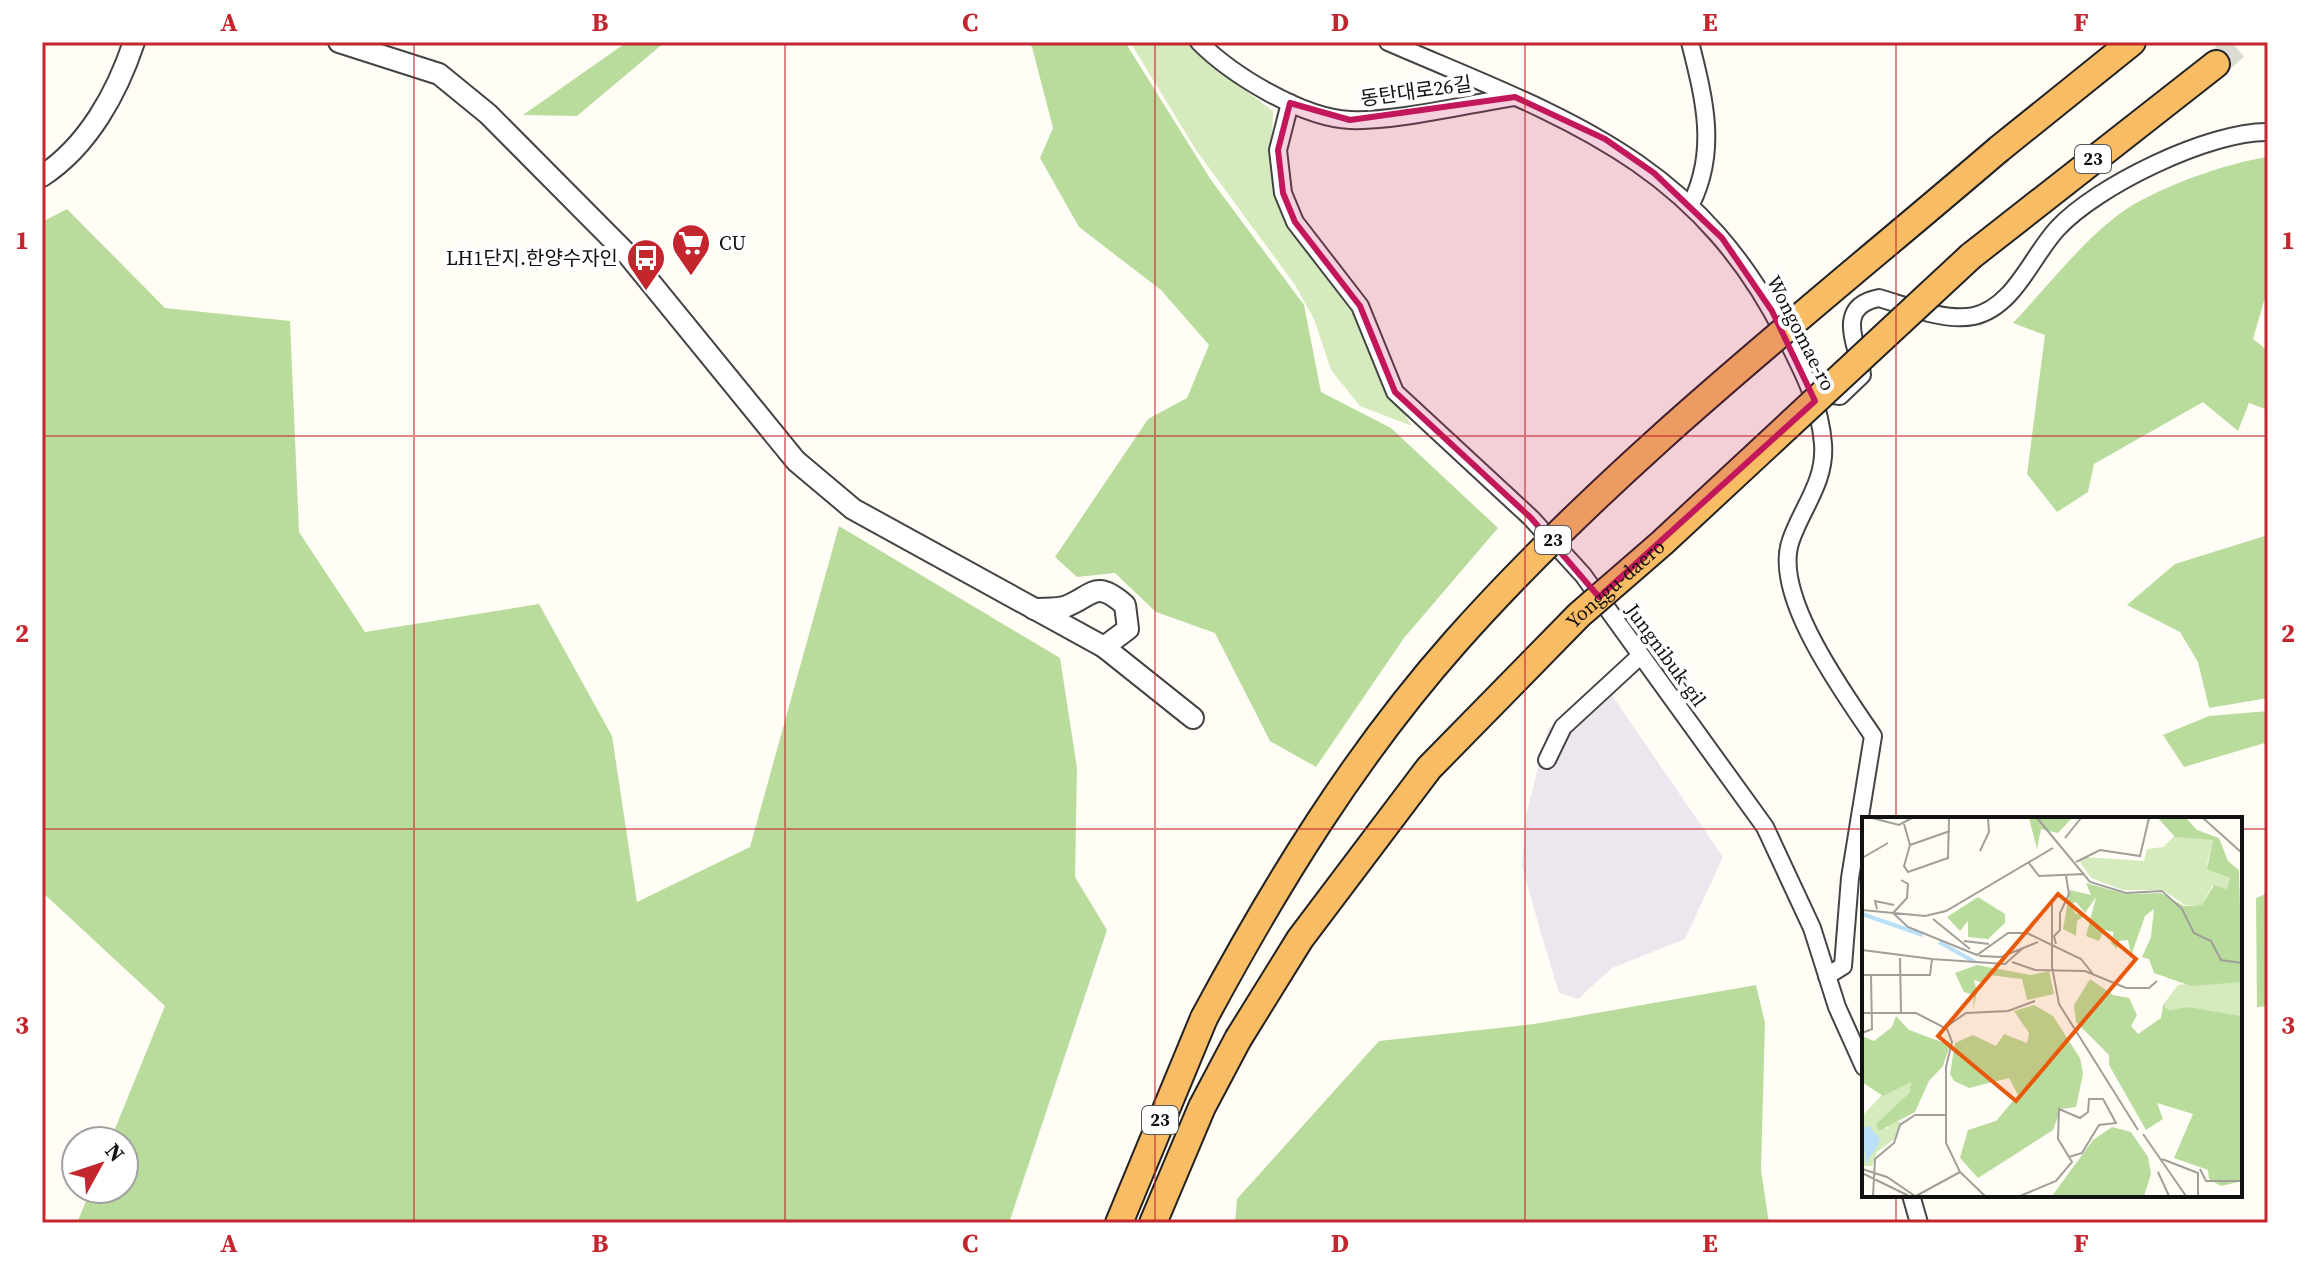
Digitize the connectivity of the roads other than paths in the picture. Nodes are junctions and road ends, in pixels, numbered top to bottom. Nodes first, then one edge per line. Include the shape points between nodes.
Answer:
1 (134, 42) edge
2 (339, 42) edge
3 (1199, 42) edge
4 (1388, 42) edge
5 (1690, 42) edge
6 (2132, 42) edge
7 (2216, 64) tunnel mouth
8 (1515, 97) junction
9 (1290, 103) junction
10 (2268, 132) edge
11 (42, 176) edge
12 (1691, 204) junction
13 (1814, 393) junction
14 (1034, 609) junction
15 (1104, 647) junction
16 (1640, 656) junction
17 (1193, 718) dead end
18 (1547, 760) dead end
19 (1827, 976) junction
20 (1862, 1062) edge
21 (1912, 1197) edge
22 (1119, 1223) edge
23 (1153, 1223) edge
24 (1919, 1223) edge

1 - 11 street via 110,99 87,133
2 - 14 street via 439,74 452,84 628,255 796,461 853,509
3 - 9 street, 동탄대로26길 via 1214,58
4 - 8 street, Wongomae-ro
5 - 12 street via 1708,118 1705,169
6 - 22 highway, 23, bridge via 1700,406 1563,530 1454,642 1380,735 1268,898 1204,1018
7 - 23 highway, Yonggu-daero / 23, bridge via 1971,256 1579,615 1429,768 1300,939 1238,1039 1202,1107
8 - 9 street, 동탄대로26길 via 1350,120
8 - 12 street, Wongomae-ro via 1605,139
9 - 16 street, Jungnibuk-gil via 1278,150 1283,193 1295,222 1360,306 1395,392 1531,518 1583,575
10 - 13 street via 2220,137 2096,197 2056,230 2005,296 1978,315 1957,317 1869,300 1860,308 1851,334 1862,375 1840,396
12 - 13 street, Wongomae-ro via 1757,286
13 - 19 street, Wongomae-ro via 1823,446 1820,478 1790,542 1790,578 1812,645 1873,736 1850,878 1843,966
14 - 15 street
14 - 15 street via 1066,606 1089,591 1112,593 1125,605 1128,629
15 - 17 street
16 - 18 street via 1563,727
16 - 19 street, Jungnibuk-gil via 1765,827 1812,928
19 - 20 street, Jungnibuk-gil
21 - 24 street

